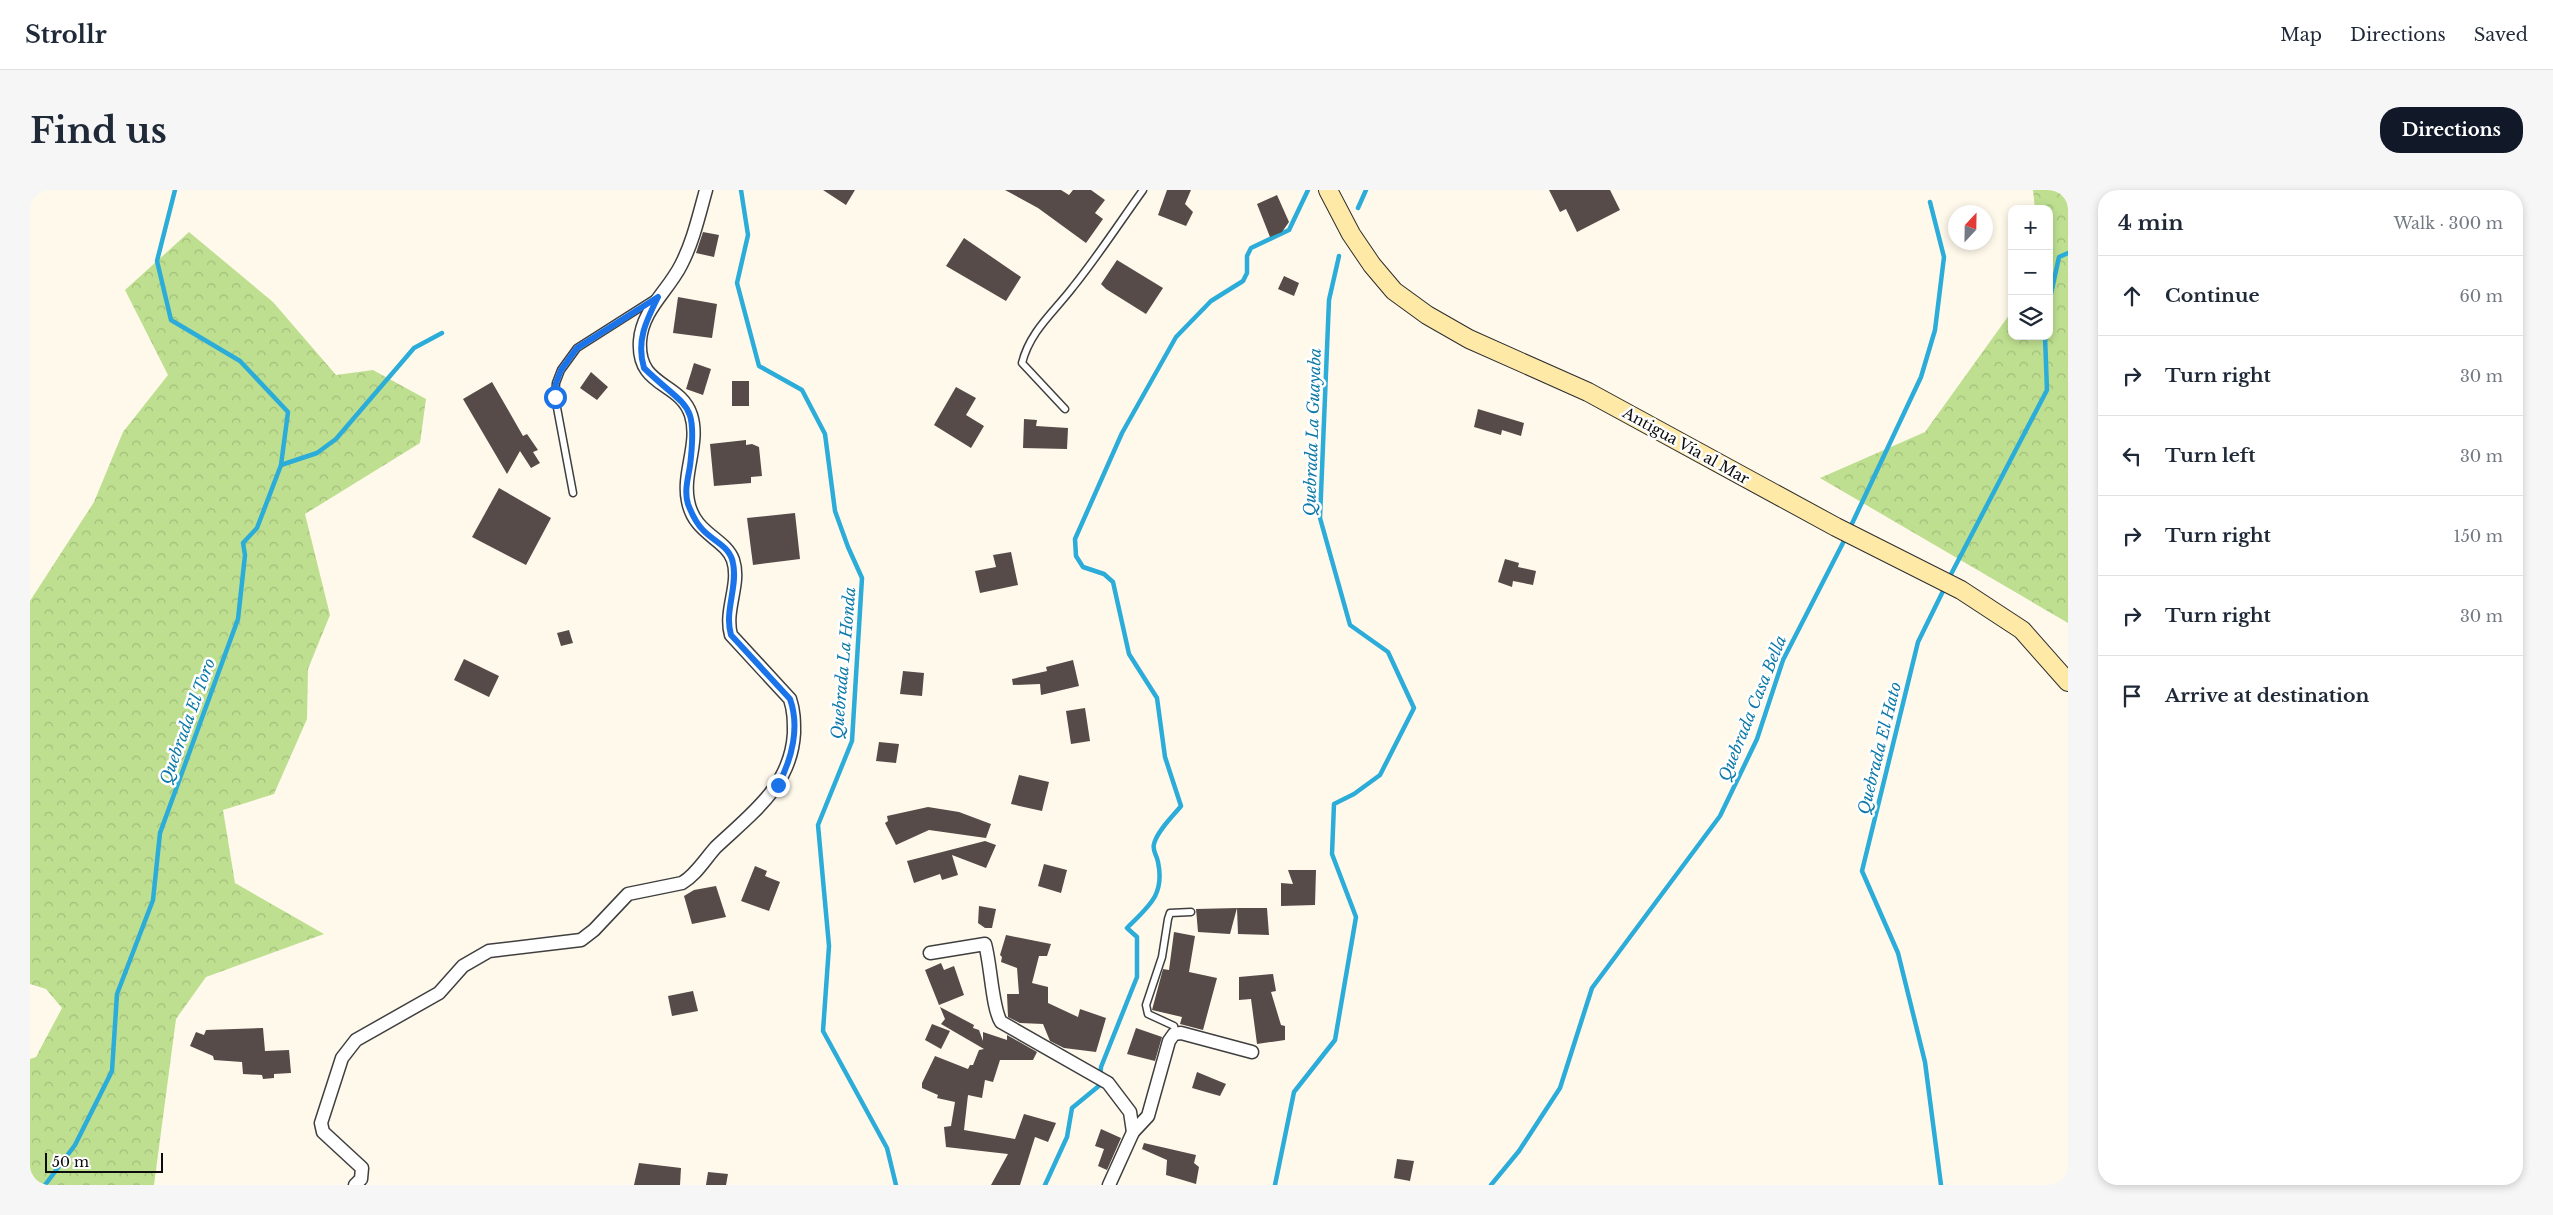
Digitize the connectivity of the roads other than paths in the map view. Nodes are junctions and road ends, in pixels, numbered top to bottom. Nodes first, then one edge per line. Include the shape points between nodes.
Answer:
1 (706, 190) edge
2 (1144, 190) edge
3 (1328, 190) edge
4 (658, 297) junction
5 (1065, 409) dead end
6 (573, 493) dead end
7 (2068, 682) edge
8 (1191, 912) dead end
9 (930, 953) dead end
10 (1176, 1034) junction
11 (1252, 1052) dead end
12 (1133, 1132) junction
13 (355, 1185) edge
14 (1109, 1185) edge

1 - 4 street via 688,251
2 - 5 lane via 1073,288 1034,333 1025,351 1022,363
3 - 7 main road, Antigua Vía al Mar via 1372,265 1394,291 1427,315 1469,339 1588,392 1836,527 1961,590 2022,630
4 - 6 lane via 577,348 561,370 555,397
4 - 13 street via 640,339 642,362 644,368 684,402 690,412 694,425 686,491 688,503 702,530 728,550 733,561 735,573 728,624 731,635 790,699 794,710 790,759 778,785 704,860 689,880 628,894 581,940 489,951 463,966 439,993 356,1040 342,1058 320,1123 323,1132 362,1168 361,1179
8 - 10 lane via 1170,913 1162,957 1146,1005 1148,1014 1174,1026
9 - 12 street via 984,944 996,1014 1001,1022 1108,1083 1130,1112
10 - 11 street
10 - 12 street via 1169,1041 1148,1116
12 - 14 street

